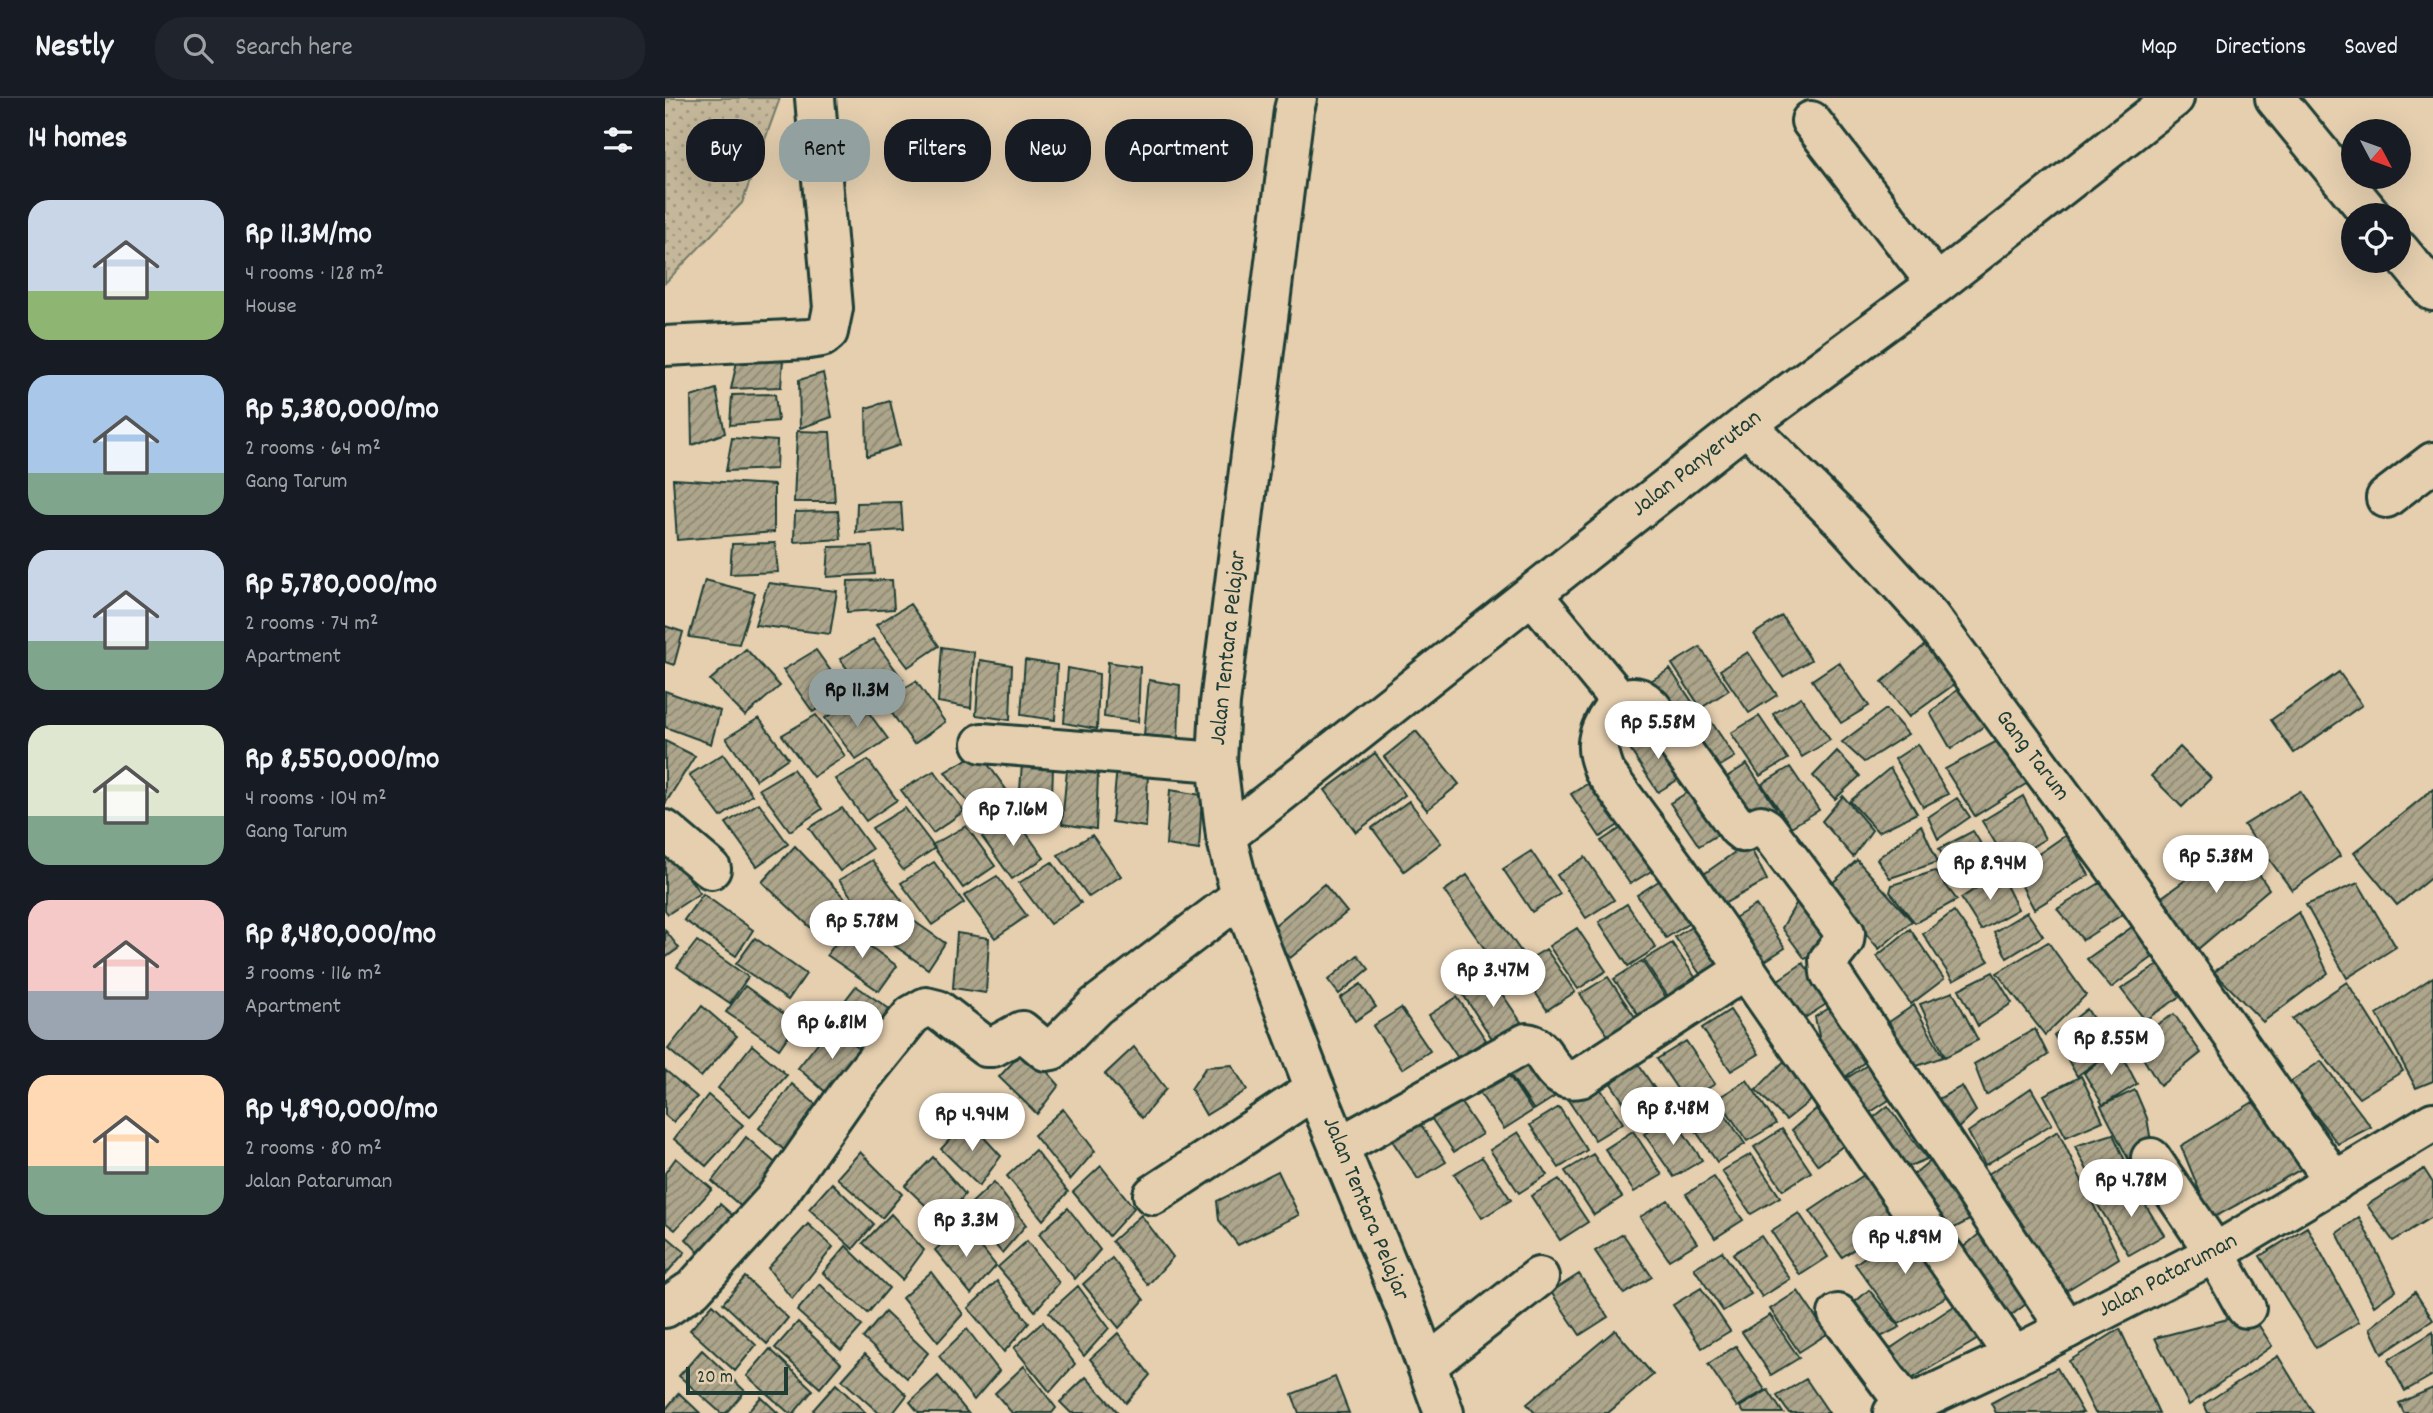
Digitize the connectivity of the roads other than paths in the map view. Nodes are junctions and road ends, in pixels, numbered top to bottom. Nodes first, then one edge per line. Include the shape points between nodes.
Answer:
1 (815, 98) edge
2 (2174, 98) edge
3 (2275, 98) edge
4 (1290, 102) edge
5 (1811, 121) dead end
6 (2361, 203) edge
7 (2411, 264) edge
8 (1937, 284) junction
9 (2433, 291) edge
10 (665, 346) edge
11 (1745, 425) junction
12 (2433, 462) edge
13 (2386, 498) dead end
14 (1532, 594) junction
15 (1621, 702) junction
16 (982, 743) dead end
17 (1217, 762) junction
18 (665, 830) edge
19 (1226, 836) junction
20 (711, 869) dead end
21 (1241, 896) junction
22 (1746, 969) junction
23 (1315, 1089) junction
24 (2433, 1122) edge
25 (1340, 1146) junction
26 (2151, 1158) dead end
27 (2335, 1182) junction
28 (1153, 1195) dead end
29 (2215, 1253) junction
30 (1539, 1277) dead end
31 (665, 1308) edge
32 (2246, 1308) dead end
33 (1838, 1314) dead end
34 (2067, 1329) junction
35 (2014, 1356) junction
36 (1427, 1365) junction
37 (1900, 1409) edge
38 (1444, 1413) edge

1 - 10 street via 833,308 828,332 810,339
2 - 8 street, Jalan Panyerutan
3 - 6 street
4 - 17 street, Jalan Tentara Pelajar via 1220,703
5 - 8 street
7 - 9 street
8 - 11 street, Jalan Panyerutan
11 - 14 street, Jalan Panyerutan
11 - 27 street, Gang Tarum via 1930,617 2133,892
12 - 13 street
14 - 15 street
14 - 19 street, Jalan Panyerutan
15 - 22 street via 1604,723 1598,740 1604,771
15 - 34 street via 1637,697 1653,708 1738,828 1743,832 1761,825 1766,828 1845,933 1829,960 1830,973
16 - 17 street
17 - 19 street, Jalan Tentara Pelajar
18 - 20 street
19 - 21 street, Jalan Tentara Pelajar
21 - 23 street, Jalan Tentara Pelajar
21 - 31 street via 1096,1006 1051,1051 1022,1031 986,1047 938,1010 917,1011 847,1096 774,1200 693,1289
22 - 25 street via 1580,1078 1560,1075 1536,1046 1526,1042
22 - 35 street
23 - 25 street, Jalan Tentara Pelajar
23 - 28 street
24 - 27 street, Jalan Pataruman
25 - 36 street, Jalan Tentara Pelajar
26 - 29 street
27 - 29 street, Jalan Pataruman
29 - 32 street
29 - 34 street, Jalan Pataruman
30 - 36 street
33 - 37 street
34 - 35 street, Jalan Pataruman
35 - 37 street, Jalan Pataruman
36 - 38 street, Jalan Tentara Pelajar

